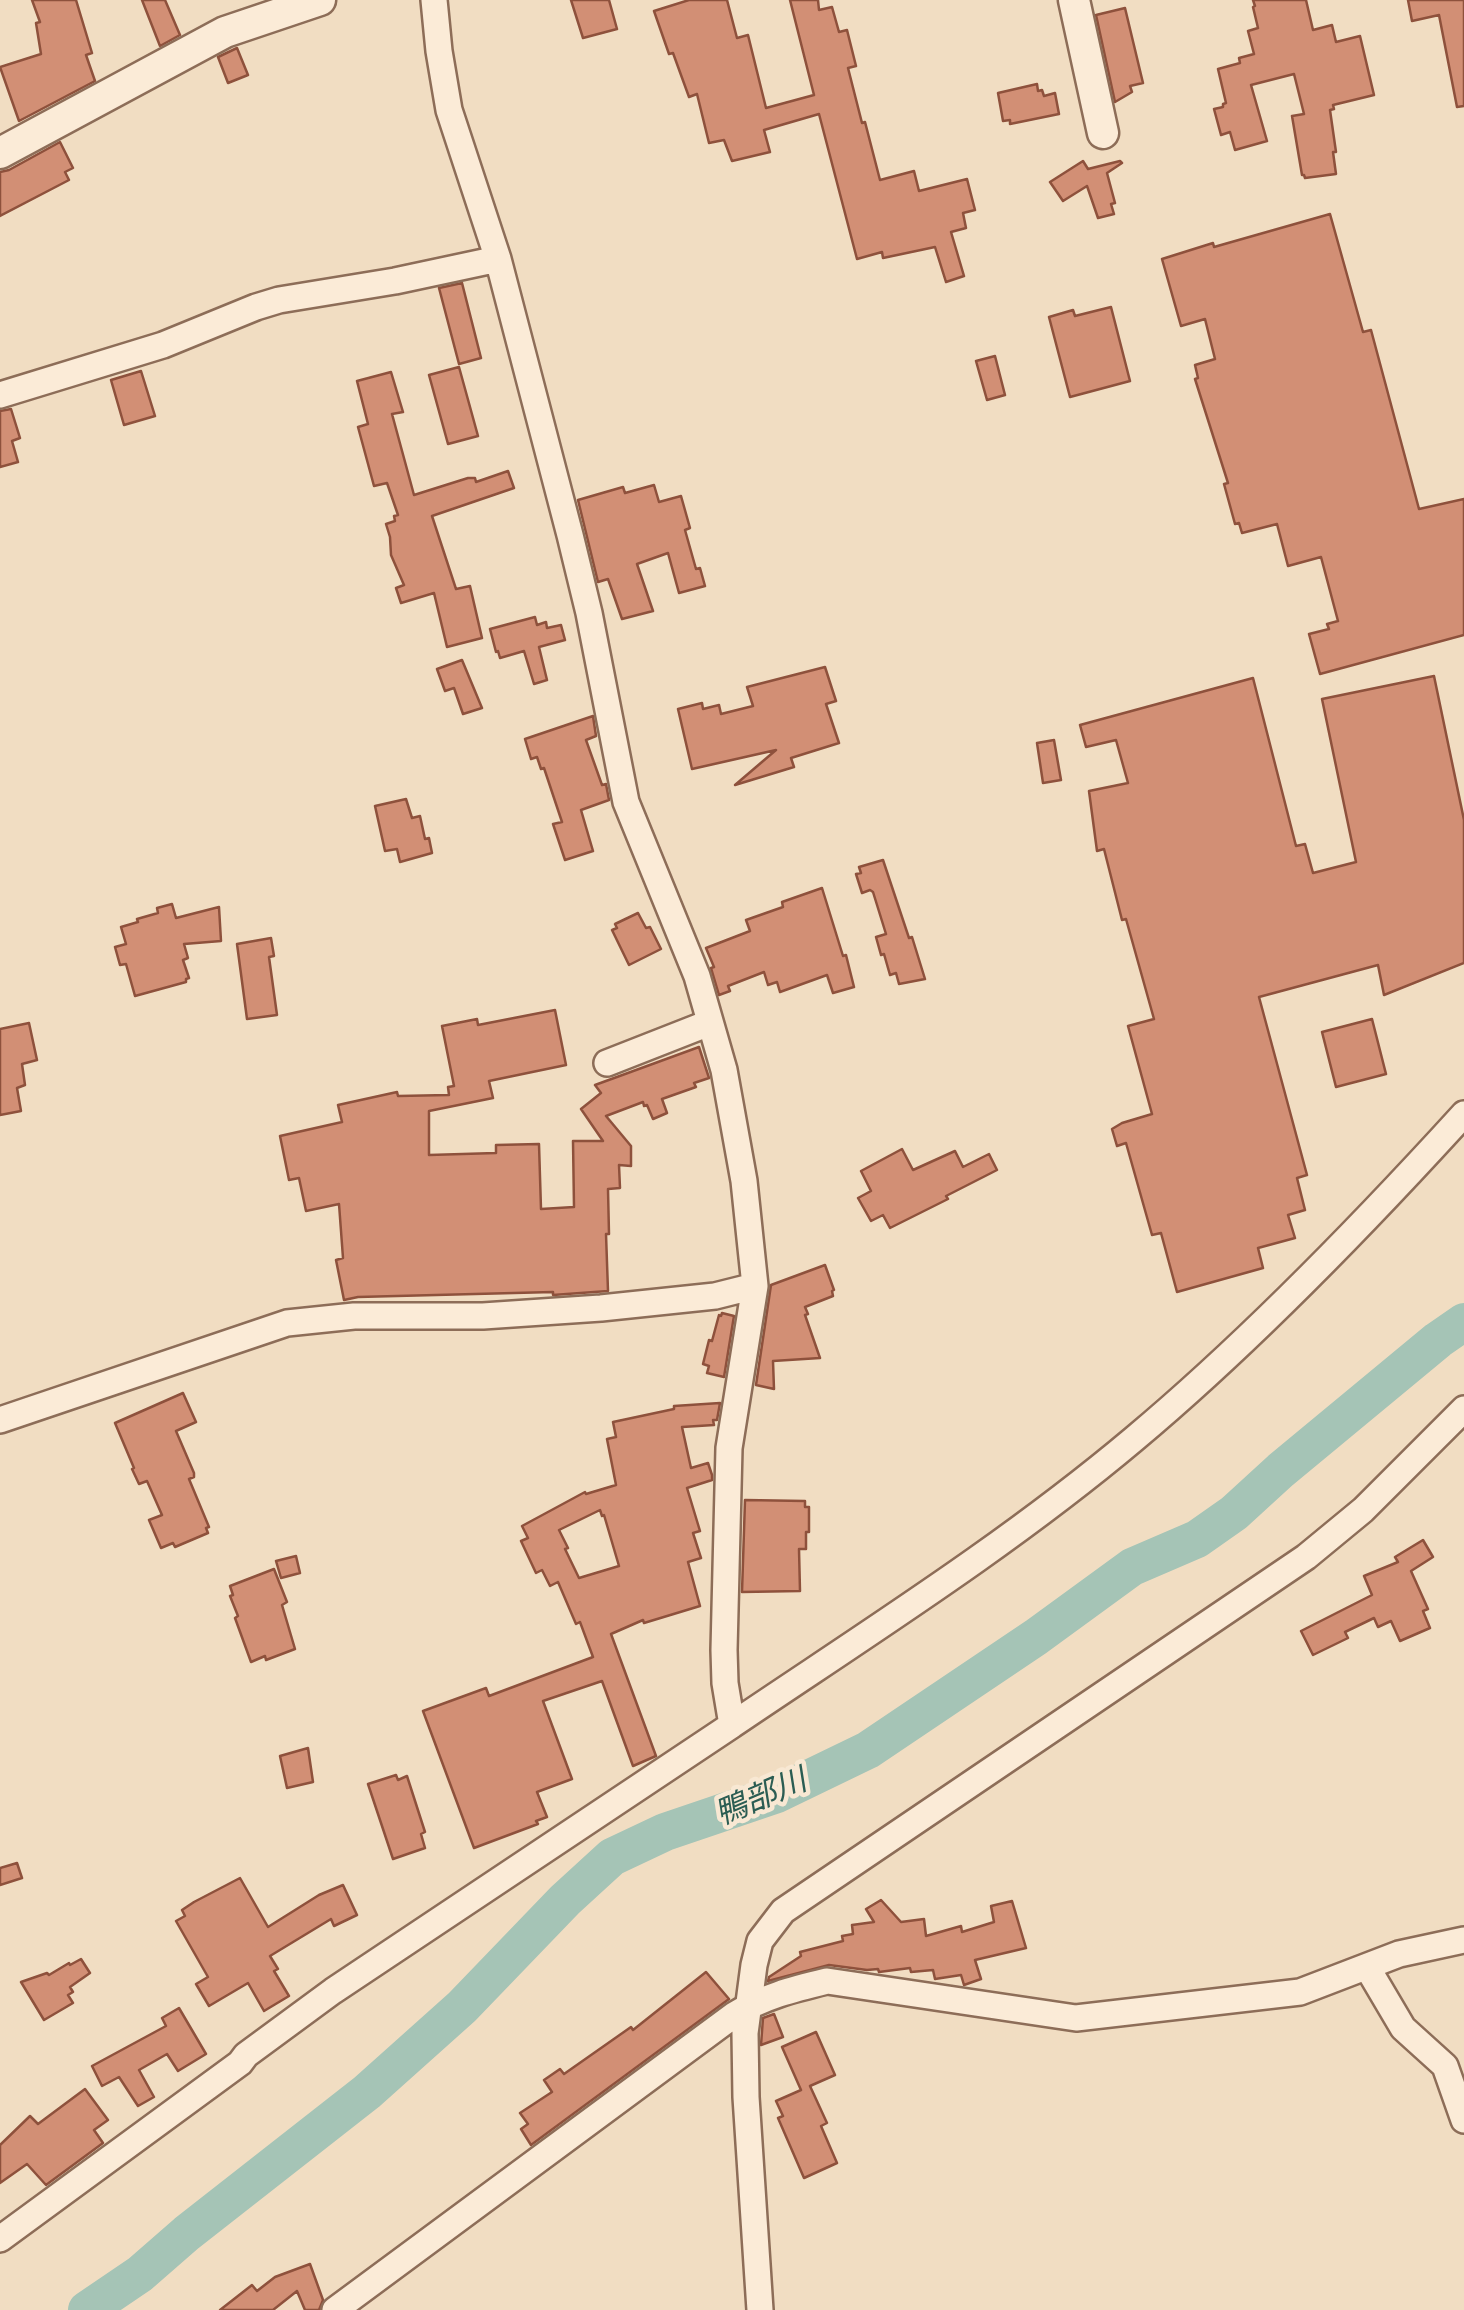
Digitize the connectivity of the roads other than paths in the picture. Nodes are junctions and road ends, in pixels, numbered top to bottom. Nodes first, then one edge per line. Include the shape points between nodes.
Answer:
1 (320, 0) edge
2 (434, 0) edge
3 (1074, 0) edge
4 (1102, 132) dead end
5 (0, 153) edge
6 (498, 260) junction
7 (0, 394) edge
8 (709, 1023) junction
9 (608, 1062) dead end
10 (1464, 1114) edge
11 (755, 1286) junction
12 (1464, 1409) edge
13 (0, 1420) edge
14 (732, 1726) junction
15 (1464, 1940) edge
16 (1367, 1967) junction
17 (749, 2005) junction
18 (1464, 2120) edge
19 (0, 2239) edge
20 (335, 2310) edge
21 (760, 2310) edge

1 - 5 street via 225,32
2 - 6 street via 450,110
3 - 4 street
6 - 7 street via 279,300 163,345
6 - 8 street via 589,613 626,802 697,976
8 - 9 street
8 - 11 street via 744,1181
10 - 14 street via 1250,1334 1134,1439 1000,1543
11 - 13 street via 602,1308 287,1322
11 - 14 street via 729,1448 724,1650
12 - 17 street via 1306,1557 783,1911 760,1941
14 - 19 street via 333,1991
15 - 16 street
16 - 17 street via 1300,1992 1076,2018 827,1981
16 - 18 street via 1403,2028 1445,2066
17 - 20 street
17 - 21 street via 746,2097

